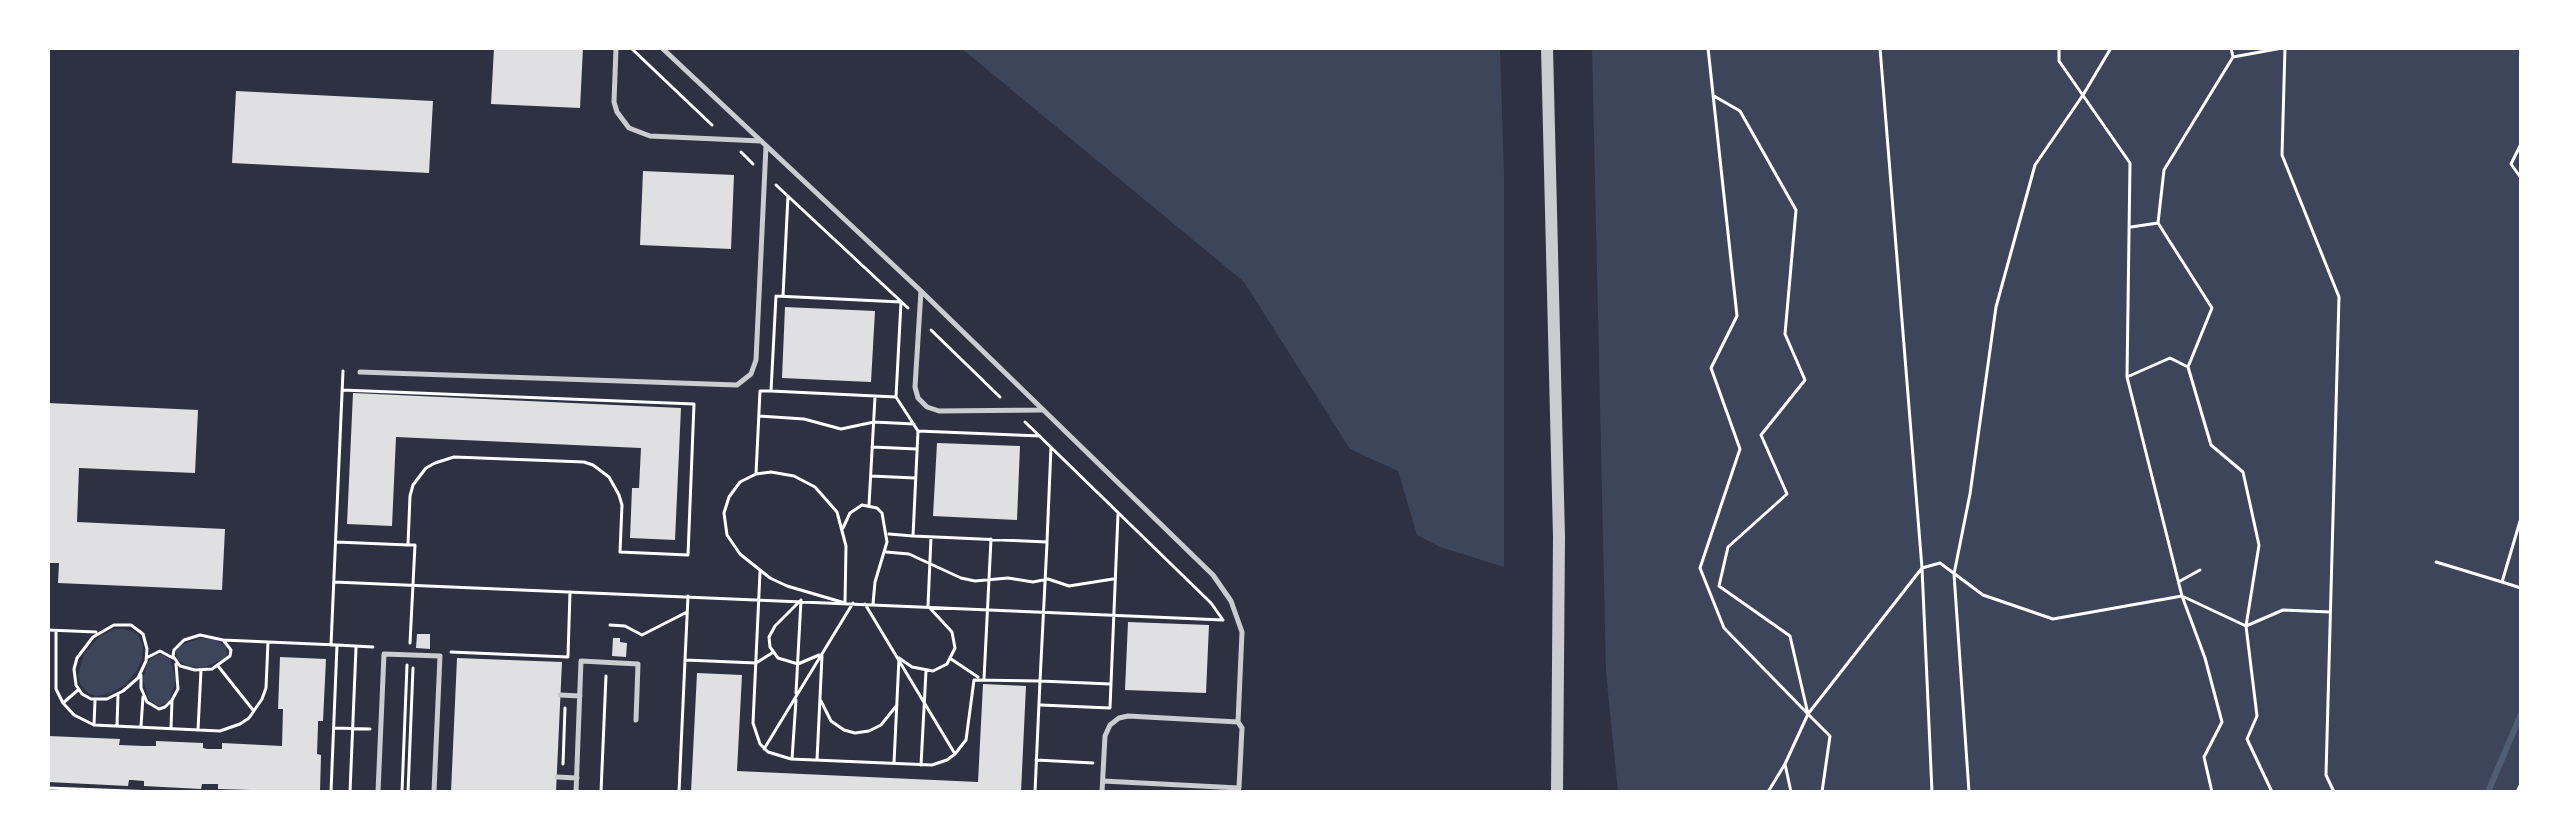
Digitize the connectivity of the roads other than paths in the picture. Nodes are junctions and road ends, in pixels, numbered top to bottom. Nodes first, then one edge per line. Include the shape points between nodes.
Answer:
1 (616, 48) edge
2 (662, 48) edge
3 (1547, 48) edge
4 (764, 143) junction
5 (921, 291) junction
6 (360, 372) dead end
7 (1043, 410) junction
8 (560, 695) dead end
9 (580, 696) junction
10 (636, 720) dead end
11 (1238, 722) junction
12 (557, 777) dead end
13 (577, 778) junction
14 (1103, 781) junction
15 (1239, 790) edge
16 (378, 792) edge
17 (434, 792) edge
18 (576, 792) edge
19 (1102, 792) edge
20 (1557, 792) edge

1 - 4 lane via 614,102 629,128 650,136
2 - 4 lane
3 - 20 street via 1559,537
4 - 5 lane
4 - 6 lane via 756,360 751,374 737,385
5 - 7 lane
5 - 7 lane via 915,387 927,407
7 - 11 lane via 1224,589 1242,632
8 - 9 lane
9 - 10 lane via 581,661 638,664
9 - 13 lane
11 - 14 lane via 1119,718 1108,728
11 - 15 lane
12 - 13 lane
13 - 18 lane
14 - 15 lane
14 - 19 lane
16 - 17 lane via 384,654 410,653 440,656

